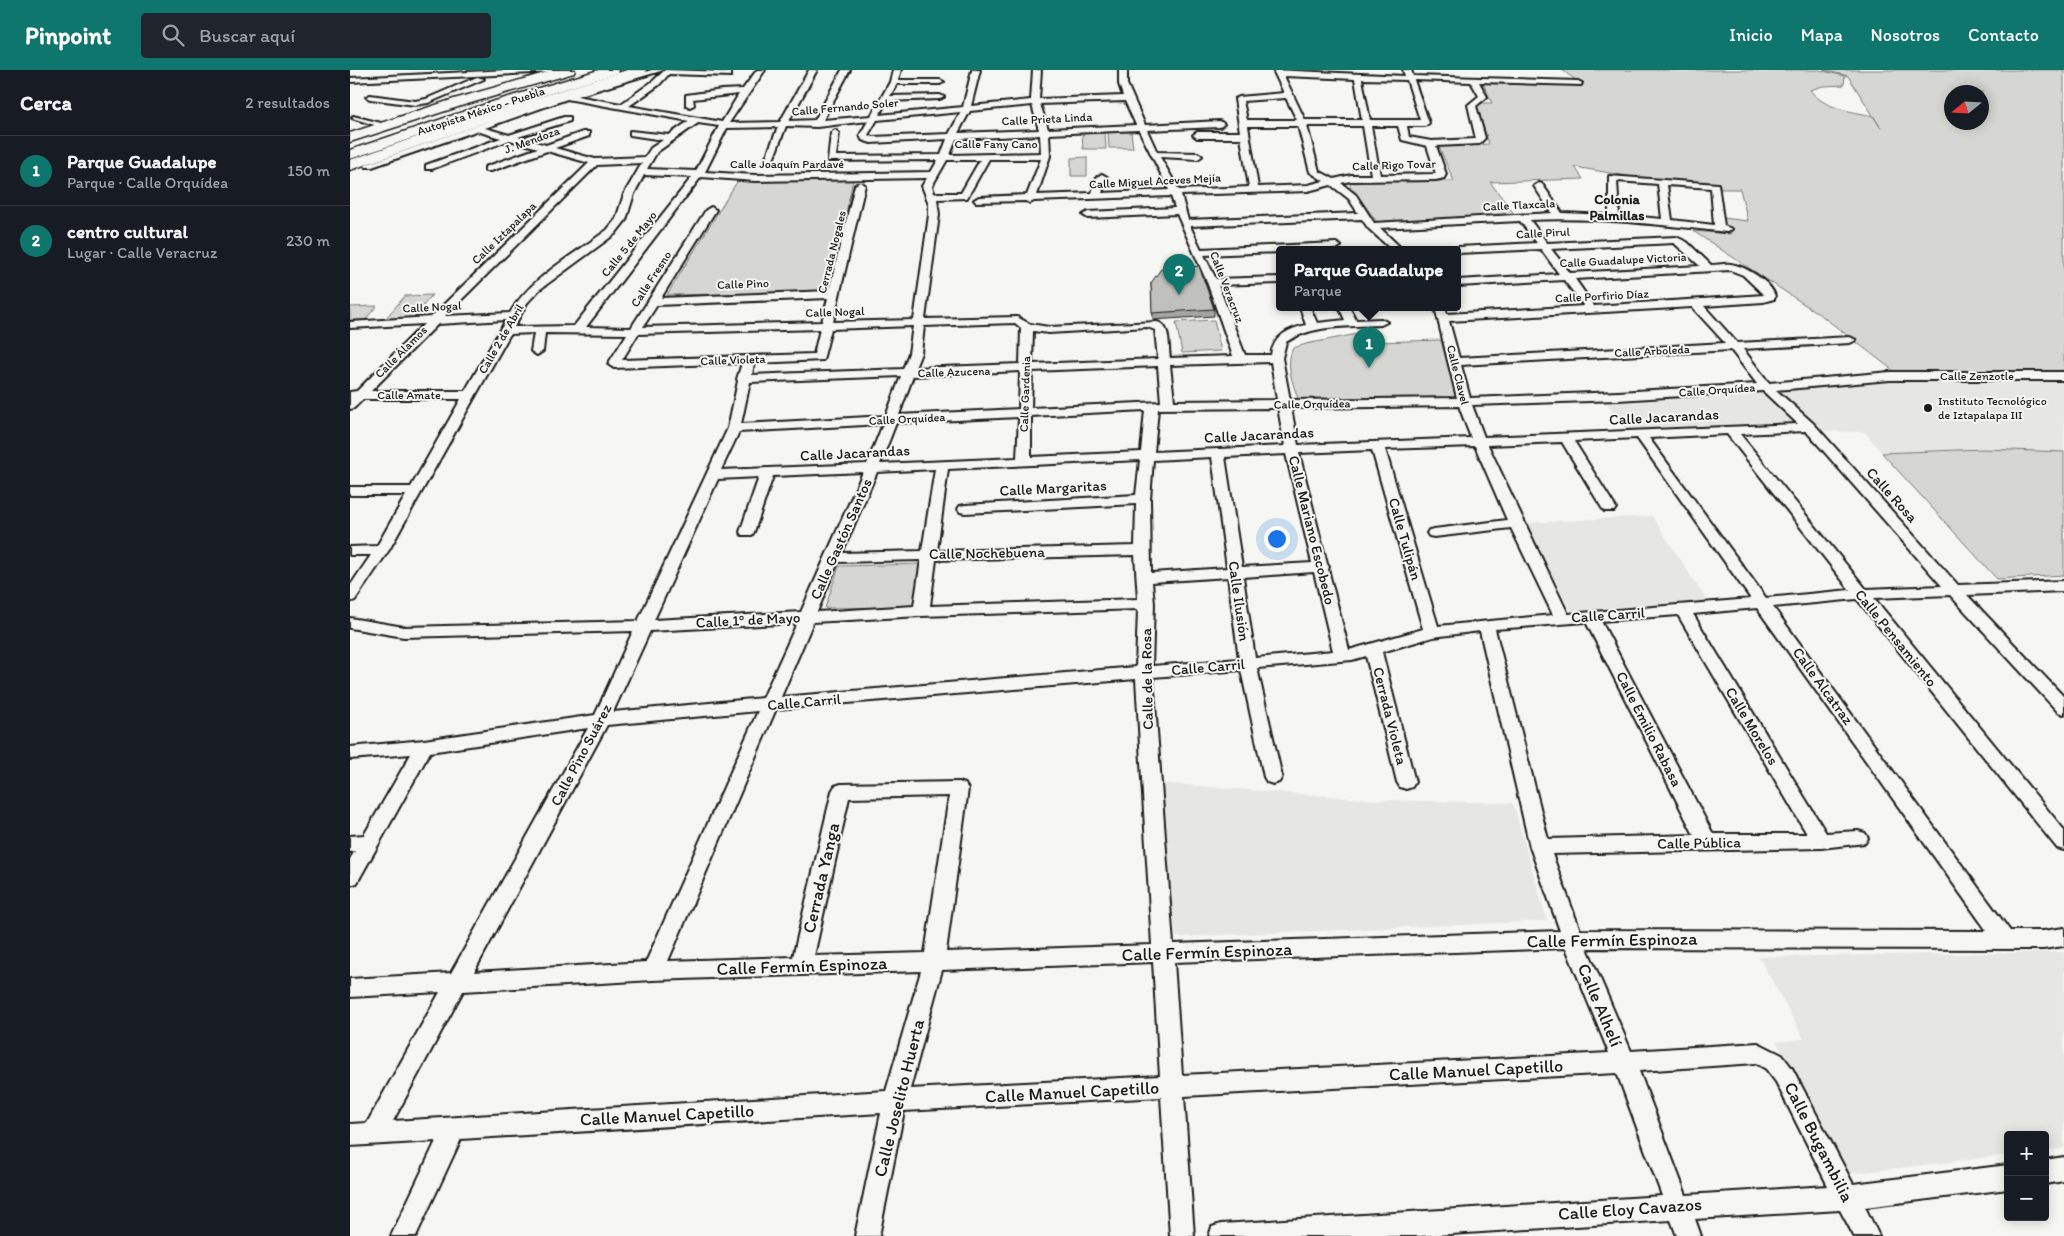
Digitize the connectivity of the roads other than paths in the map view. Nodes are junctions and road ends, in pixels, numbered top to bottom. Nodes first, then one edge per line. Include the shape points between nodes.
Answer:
1 (502, 70) edge
2 (592, 70) edge
3 (613, 70) edge
4 (640, 70) edge
5 (761, 70) edge
6 (813, 70) edge
7 (846, 70) edge
8 (898, 70) edge
9 (976, 70) edge
10 (1037, 70) edge
11 (1123, 70) edge
12 (1446, 70) edge
13 (1522, 70) edge
14 (557, 71) edge
15 (665, 71) edge
16 (1278, 72) edge
17 (428, 73) edge
18 (1372, 73) edge
19 (492, 74) junction
20 (728, 74) dead end
21 (1409, 74) edge
22 (1358, 76) junction
23 (1450, 78) junction
24 (1473, 79) junction
25 (350, 80) edge
26 (1530, 80) junction
27 (894, 82) junction
28 (940, 82) dead end
29 (1578, 83) dead end
30 (745, 91) junction
31 (1288, 94) junction
32 (940, 96) dead end
33 (370, 97) dead end
34 (566, 98) junction
35 (1128, 98) junction
36 (884, 99) junction
37 (428, 100) junction
38 (1035, 102) junction
39 (690, 105) dead end
40 (622, 107) junction
41 (967, 108) junction
42 (356, 118) dead end
43 (872, 118) junction
44 (567, 119) dead end
45 (695, 121) junction
46 (1302, 123) junction
47 (1366, 123) junction
48 (1402, 123) junction
49 (381, 124) junction
50 (783, 124) junction
51 (817, 124) junction
52 (1220, 124) dead end
53 (1244, 124) junction
54 (724, 125) junction
55 (476, 128) junction
56 (1044, 131) junction
57 (1145, 131) junction
58 (633, 133) dead end
59 (835, 133) dead end
60 (350, 134) edge
61 (586, 134) dead end
62 (1245, 135) junction
63 (511, 136) junction
64 (952, 137) junction
65 (350, 138) edge
66 (670, 138) junction
67 (1431, 144) junction
68 (350, 145) edge
69 (547, 148) junction
70 (1154, 154) junction
71 (350, 155) edge
72 (945, 156) junction
73 (986, 156) junction
74 (1046, 156) junction
75 (1198, 156) dead end
76 (649, 160) junction
77 (769, 160) dead end
78 (595, 162) junction
79 (350, 165) edge
80 (369, 165) dead end
81 (429, 167) dead end
82 (488, 169) dead end
83 (642, 172) junction
84 (700, 174) junction
85 (933, 174) junction
86 (1102, 177) dead end
87 (1376, 178) junction
88 (1662, 182) junction
89 (1332, 183) junction
90 (860, 185) dead end
91 (1539, 186) dead end
92 (1254, 189) junction
93 (1175, 192) junction
94 (930, 196) junction
95 (1096, 197) junction
96 (979, 200) dead end
97 (1030, 200) junction
98 (712, 210) dead end
99 (1180, 211) junction
100 (1088, 215) dead end
101 (1366, 216) junction
102 (1558, 216) junction
103 (1614, 217) junction
104 (1523, 218) junction
105 (1184, 222) junction
106 (1668, 224) junction
107 (1371, 226) junction
108 (1543, 245) junction
109 (1394, 246) edge
110 (1276, 249) edge
111 (1461, 250) edge
112 (1199, 252) junction
113 (1708, 268) junction
114 (1566, 276) junction
115 (1276, 280) edge
116 (1212, 282) junction
117 (1461, 283) edge
118 (834, 294) junction
119 (1763, 299) joint
120 (652, 302) junction
121 (1696, 304) junction
122 (1592, 310) junction
123 (1307, 311) edge
124 (1346, 311) edge
125 (1441, 313) edge
126 (514, 316) junction
127 (432, 322) junction
128 (1381, 322) dead end
129 (919, 323) junction
130 (1352, 324) junction
131 (350, 325) edge
132 (828, 326) junction
133 (1027, 327) junction
134 (1314, 328) junction
135 (540, 329) junction
136 (577, 330) junction
137 (506, 331) junction
138 (634, 331) junction
139 (1850, 340) dead end
140 (1734, 346) junction
141 (537, 351) dead end
142 (1276, 358) junction
143 (1240, 359) junction
144 (749, 360) junction
145 (1164, 362) junction
146 (1454, 362) junction
147 (614, 364) joint
148 (1026, 369) junction
149 (908, 373) junction
150 (1890, 376) joint
151 (2064, 376) edge
152 (744, 379) junction
153 (1766, 387) junction
154 (354, 395) edge
155 (469, 395) junction
156 (1464, 402) junction
157 (1283, 404) junction
158 (350, 405) edge
159 (1160, 406) junction
160 (1024, 413) junction
161 (891, 420) junction
162 (1809, 427) junction
163 (734, 428) junction
164 (1730, 430) junction
165 (1640, 434) junction
166 (1566, 438) junction
167 (1480, 442) junction
168 (1377, 446) junction
169 (1292, 450) junction
170 (1218, 453) junction
171 (1146, 456) junction
172 (1024, 462) junction
173 (942, 465) junction
174 (872, 468) junction
175 (767, 473) junction
176 (711, 475) junction
177 (350, 491) edge
178 (416, 491) junction
179 (1143, 499) junction
180 (1609, 508) dead end
181 (965, 509) dead end
182 (1516, 523) junction
183 (747, 532) dead end
184 (1434, 533) dead end
185 (382, 550) junction
186 (1142, 550) junction
187 (350, 551) edge
188 (930, 554) junction
189 (833, 558) junction
190 (1322, 567) junction
191 (1235, 572) junction
192 (1145, 578) junction
193 (2063, 588) edge
194 (1955, 591) junction
195 (1860, 594) junction
196 (350, 597) edge
197 (1762, 603) junction
198 (1146, 604) junction
199 (1683, 610) junction
200 (921, 611) junction
201 (807, 617) junction
202 (1591, 617) junction
203 (1562, 618) junction
204 (350, 623) edge
205 (1486, 624) junction
206 (643, 626) junction
207 (1432, 632) junction
208 (1374, 650) junction
209 (1342, 656) junction
210 (1248, 664) junction
211 (1144, 673) junction
212 (768, 705) junction
213 (2064, 708) edge
214 (601, 720) junction
215 (424, 746) junction
216 (350, 753) edge
217 (1273, 777) dead end
218 (1406, 782) dead end
219 (959, 789) joint
220 (1858, 838) dead end
221 (1821, 841) junction
222 (370, 842) junction
223 (1707, 842) junction
224 (2064, 843) edge
225 (350, 844) edge
226 (1540, 847) junction
227 (350, 877) edge
228 (2064, 937) edge
229 (1572, 939) junction
230 (2004, 939) junction
231 (1163, 953) junction
232 (934, 961) junction
233 (801, 966) junction
234 (653, 971) junction
235 (458, 981) junction
236 (350, 988) edge
237 (1624, 1062) junction
238 (1784, 1075) joint
239 (1173, 1086) junction
240 (895, 1101) junction
241 (454, 1128) junction
242 (374, 1133) junction
243 (350, 1135) edge
244 (2064, 1169) edge
245 (2049, 1171) edge
246 (2004, 1177) edge
247 (1847, 1197) junction
248 (1677, 1206) junction
249 (403, 1236) edge
250 (867, 1236) edge
251 (1182, 1236) edge
252 (1221, 1236) edge
253 (1689, 1236) edge
254 (1867, 1236) edge

1 - 19 street
2 - 68 highway, Autopista México - Puebla
3 - 71 highway, Autopista México - Puebla
4 - 79 highway via 482,119
5 - 30 street, Calle 5 de Mayo
6 - 50 street
7 - 51 street
8 - 27 street
9 - 41 street
10 - 38 street
11 - 35 street, Calle Veracruz
12 - 23 street
13 - 26 street
14 - 19 street
14 - 65 highway
15 - 20 street
15 - 34 street
15 - 40 street via 660,83
16 - 22 street
16 - 31 street
17 - 19 street
17 - 25 street
18 - 21 street
18 - 22 street
19 - 37 street
21 - 23 street
21 - 48 street via 1425,123
22 - 47 street
23 - 24 street
24 - 26 street via 1486,76
24 - 67 street via 1483,97 1472,105 1482,138 1479,141
26 - 29 street via 1554,78
27 - 28 street
27 - 36 street
30 - 39 street via 689,97
30 - 54 street, Calle 5 de Mayo
31 - 46 street
31 - 53 street via 1240,99
32 - 36 street
33 - 37 street via 415,103
34 - 40 street, Calle Fernando Soler
34 - 55 street
35 - 38 street, Calle Fernando Soler
35 - 57 street, Calle Veracruz
36 - 43 street
37 - 49 street via 432,105 429,108
38 - 41 street, Calle Fernando Soler
38 - 56 street
40 - 45 street, Calle Fernando Soler
41 - 43 street, Calle Fernando Soler
41 - 64 street
42 - 49 street
43 - 51 street, Calle Fernando Soler
43 - 64 street, Calle Prieta Linda via 864,135 871,140
44 - 63 street
45 - 54 street, Calle Fernando Soler
45 - 66 street, Calle 2 de Abril
46 - 47 street
46 - 53 street
46 - 89 street via 1315,172
47 - 48 street
47 - 87 street
48 - 67 street, Calle Rigo Tovar via 1405,138
49 - 60 street
50 - 51 street, Calle Fernando Soler
50 - 54 street, Calle Fernando Soler
50 - 77 street
52 - 57 street
53 - 62 street
54 - 84 street, Calle 5 de Mayo
55 - 63 street
55 - 80 street
56 - 57 street, Calle Prieta Linda
56 - 64 street, Calle Prieta Linda
56 - 74 street
57 - 62 street, Calle Prieta Linda
57 - 70 street, Calle Veracruz
58 - 66 street
59 - 72 street, Calle Fany Cano via 831,159
61 - 69 street, J. Mendoza
62 - 92 street
63 - 69 street
63 - 81 street
64 - 72 street
66 - 76 street, Calle 2 de Abril via 654,150
67 - 87 street, Calle Rigo Tovar via 1441,176
69 - 78 street
69 - 82 street, J. Mendoza
70 - 75 street
70 - 93 street, Calle Veracruz
72 - 73 street, Calle Fany Cano
72 - 85 street
73 - 74 street, Calle Fany Cano
73 - 94 street via 964,196
74 - 97 street
76 - 78 street
76 - 83 street, Calle 2 de Abril
78 - 127 street, Calle Iztapalapa
83 - 84 street, Calle Joaquín Pardavé
83 - 126 street, Calle 2 de Abril via 611,232 535,288
84 - 85 street, Calle Joaquín Pardavé via 755,178
84 - 136 street, Calle 5 de Mayo
85 - 94 street via 927,186
86 - 95 street
87 - 89 street, Calle Rigo Tovar via 1351,178
88 - 103 street via 1612,178
88 - 106 street
88 - 106 street, Calle Tlaxcala via 1714,186 1723,229
89 - 92 street, Calle Miguel Aceves Mejía via 1308,188
89 - 101 street via 1353,197
90 - 118 street, Cerrada Nogales
91 - 102 street
92 - 93 street, Calle Miguel Aceves Mejía
93 - 95 street, Calle Miguel Aceves Mejía
93 - 99 street, Calle Veracruz
94 - 129 street via 934,215
95 - 97 street, Calle Miguel Aceves Mejía
96 - 97 street, Calle Miguel Aceves Mejía
98 - 120 street, Calle Fresno
99 - 100 street
99 - 105 street, Calle Veracruz
101 - 105 street
101 - 107 street
102 - 103 street, Calle Tlaxcala
102 - 104 street, Calle Tlaxcala
103 - 106 street, Calle Tlaxcala
104 - 107 street, Calle Tlaxcala
104 - 108 street
105 - 112 street, Calle Veracruz
107 - 109 street
108 - 111 street, Calle Pirul
108 - 113 street, Calle Pirul via 1676,240
108 - 114 street
110 - 112 street
112 - 116 street, Calle Veracruz
113 - 114 street, Calle Guadalupe Victoria
113 - 119 street, Calle Guadalupe Victoria via 1741,269 1769,292 1770,297
114 - 117 street, Calle Guadalupe Victoria
114 - 122 street
115 - 116 street
116 - 143 street, Calle Veracruz
118 - 120 street, Calle Pino
118 - 132 street, Cerrada Nogales
119 - 121 street, Calle Porfirio Díaz
120 - 138 street, Calle Fresno
121 - 122 street, Calle Porfirio Díaz
121 - 140 street, Calle Rosa
122 - 125 street, Calle Porfirio Díaz
123 - 134 street
124 - 130 street
125 - 146 street, Calle Clavel
126 - 127 street, Calle Nogal
126 - 137 street, Calle 2 de Abril
127 - 131 street, Calle Nogal
127 - 154 street, Calle Álamos
128 - 130 street
129 - 132 street, Calle Nogal
129 - 133 street, Calle Nogal via 1018,320
129 - 149 street, Calle Gastón Santos via 915,353
130 - 134 street
132 - 138 street, Calle Nogal
132 - 144 street, Calle Violeta via 819,357
133 - 145 street, Calle Nogal via 1049,330 1157,325 1161,329
133 - 148 street, Calle Gardenia
134 - 142 street via 1299,331 1281,341
135 - 136 street, Calle Nogal
135 - 137 street, Calle Nogal
135 - 141 street
136 - 138 street, Calle Nogal
137 - 155 street, Calle 2 de Abril
138 - 147 street, Calle Fresno
139 - 140 street, Calle Arboleda
140 - 146 street, Calle Arboleda
140 - 153 street, Calle Rosa
142 - 143 street
142 - 157 street, Calle Mariano Escobedo
143 - 145 street, Calle Azucena
144 - 147 street, Calle Violeta
144 - 152 street, Calle Pino Suárez
145 - 148 street, Calle Azucena
145 - 159 street
146 - 156 street, Calle Clavel
148 - 149 street, Calle Azucena
148 - 160 street, Calle Gardenia
149 - 152 street, Calle Azucena
149 - 161 street, Calle Gastón Santos
150 - 151 street, Calle Zenzotle
150 - 153 street, Calle Orquídea
152 - 163 street, Calle Pino Suárez
153 - 156 street, Calle Orquídea
153 - 162 street, Calle Rosa
154 - 155 street, Calle Amate
154 - 158 street, Calle Álamos
155 - 178 street, Calle 2 de Abril
156 - 157 street, Calle Orquídea
156 - 167 street, Calle Clavel
157 - 159 street, Calle Orquídea
157 - 169 street, Calle Mariano Escobedo
159 - 160 street, Calle Orquídea
159 - 171 street, Calle de la Rosa
160 - 161 street, Calle Orquídea
160 - 172 street, Calle Gardenia
161 - 163 street, Calle Orquídea
161 - 174 street, Calle Gastón Santos
162 - 164 street, Calle Jacarandas
162 - 194 street, Calle Rosa
163 - 176 street, Calle Pino Suárez
164 - 165 street, Calle Jacarandas
164 - 195 street, Calle Pensamiento
165 - 166 street, Calle Jacarandas
165 - 197 street, Calle Alcatraz
166 - 167 street, Calle Jacarandas
166 - 180 street
167 - 168 street, Calle Jacarandas
167 - 182 street
168 - 169 street, Calle Jacarandas
168 - 207 street, Calle Tulipán
169 - 170 street, Calle Jacarandas
169 - 190 street, Calle Mariano Escobedo
170 - 171 street, Calle Jacarandas
170 - 191 street, Calle Ilusión
171 - 172 street, Calle Jacarandas
171 - 179 street, Calle de la Rosa
172 - 173 street, Calle Jacarandas
173 - 174 street, Calle Jacarandas
173 - 188 street
174 - 175 street, Calle Jacarandas
174 - 189 street, Calle Gastón Santos
175 - 176 street, Calle Jacarandas
175 - 183 street
176 - 206 street, Calle Pino Suárez
177 - 178 street
178 - 185 street, Calle 2 de Abril
179 - 181 street, Calle Margaritas
179 - 186 street, Calle de la Rosa
182 - 184 street
182 - 203 street
185 - 187 street
185 - 196 street, Calle 2 de Abril
186 - 188 street, Calle Nochebuena
186 - 192 street, Calle de la Rosa
188 - 189 street, Calle Nochebuena
188 - 200 street
189 - 201 street, Calle Gastón Santos
190 - 191 street
190 - 209 street, Calle Mariano Escobedo
191 - 192 street
191 - 210 street, Calle Ilusión
192 - 198 street, Calle de la Rosa
193 - 194 street, Calle Carril
194 - 195 street, Calle Carril
194 - 213 street, Calle Rosa
195 - 197 street, Calle Carril
195 - 224 street, Calle Pensamiento
197 - 199 street, Calle Carril
197 - 230 street, Calle Alcatraz
198 - 200 street, Calle 1º de Mayo
198 - 211 street, Calle de la Rosa
199 - 202 street, Calle Carril
199 - 221 street, Calle Morelos
200 - 201 street, Calle 1º de Mayo
201 - 206 street, Calle 1º de Mayo
201 - 212 street, Calle Gastón Santos
202 - 203 street, Calle Carril
202 - 223 street, Calle Emilio Rabasa
203 - 205 street, Calle Carril
204 - 206 street, Calle 1º de Mayo via 404,632
205 - 207 street, Calle Carril
205 - 226 street, Calle Alhelí
206 - 214 street, Calle Pino Suárez
207 - 208 street, Calle Carril
208 - 209 street, Calle Carril
208 - 218 street, Cerrada Violeta
209 - 210 street, Calle Carril
210 - 211 street, Calle Carril
210 - 217 street, Calle Ilusión
211 - 212 street, Calle Carril
211 - 231 street, Calle de la Rosa
212 - 214 street, Calle Carril
212 - 234 street, Calle Gastón Santos
214 - 215 street, Calle Carril
214 - 235 street, Calle Pino Suárez
215 - 216 street, Calle Carril
215 - 222 street
219 - 232 street, Calle Joselito Huerta
219 - 233 street, Cerrada Yanga via 841,790
220 - 221 street, Calle Pública
221 - 223 street, Calle Pública
222 - 225 street
222 - 227 street
223 - 226 street, Calle Pública
226 - 229 street, Calle Alhelí
228 - 230 street, Calle Fermín Espinoza
229 - 230 street, Calle Fermín Espinoza
229 - 231 street, Calle Fermín Espinoza
229 - 237 street, Calle Alhelí
231 - 232 street, Calle Fermín Espinoza
231 - 239 street, Calle de la Rosa
232 - 233 street, Calle Fermín Espinoza
232 - 240 street, Calle Joselito Huerta
233 - 234 street, Calle Fermín Espinoza
234 - 235 street, Calle Fermín Espinoza
235 - 236 street, Calle Fermín Espinoza
235 - 242 street, Calle Pino Suárez
237 - 238 street, Calle Manuel Capetillo via 1758,1052 1774,1062
237 - 239 street, Calle Manuel Capetillo
237 - 248 street, Calle Alhelí
238 - 247 street, Calle Bugambilia
239 - 240 street, Calle Manuel Capetillo
239 - 251 street, Calle de la Rosa
240 - 241 street, Calle Manuel Capetillo
240 - 250 street, Calle Joselito Huerta
241 - 242 street, Calle Manuel Capetillo
241 - 249 street
242 - 243 street, Calle Manuel Capetillo
244 - 245 street
246 - 247 street, Calle Eloy Cavazos
247 - 248 street, Calle Eloy Cavazos
247 - 254 street, Calle Bugambilia
248 - 252 street, Calle Eloy Cavazos
248 - 253 street, Calle Alhelí

